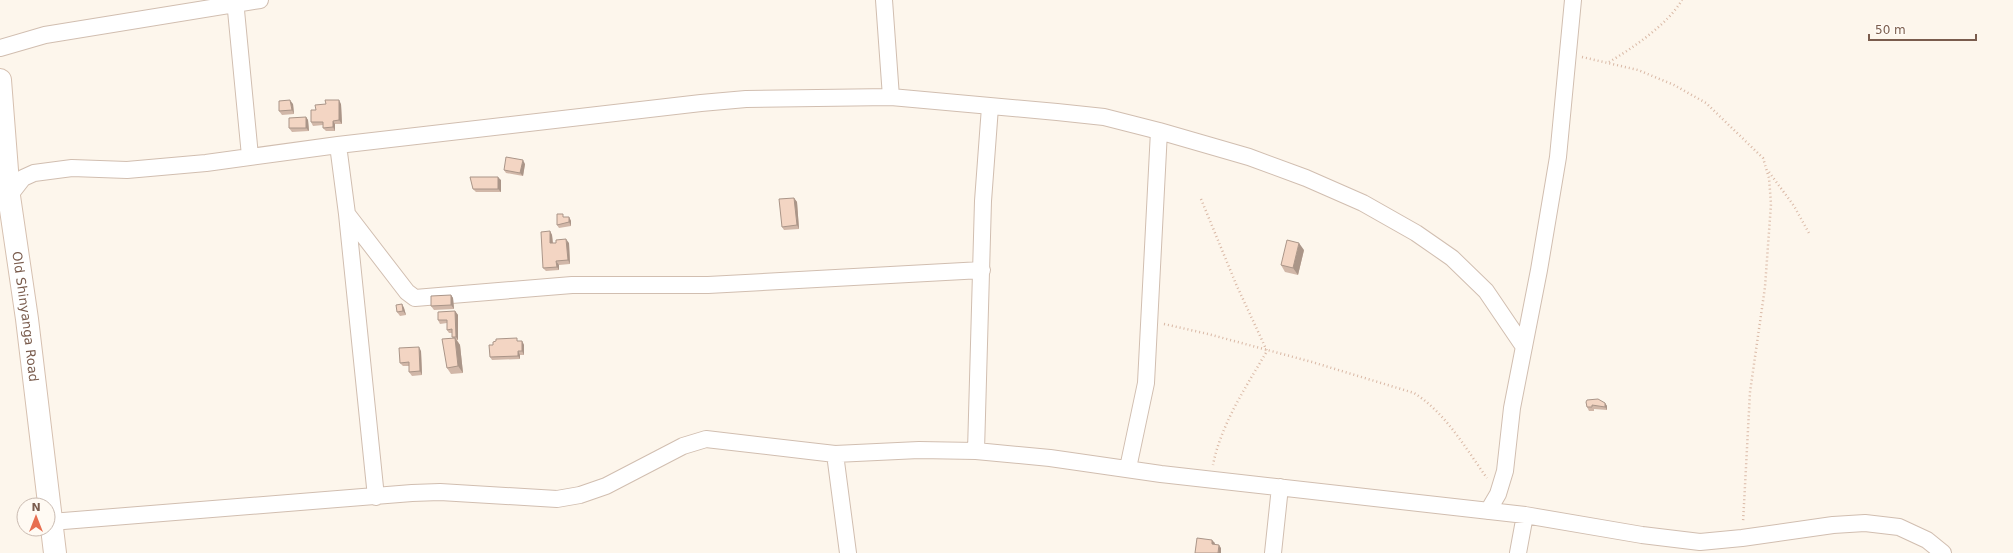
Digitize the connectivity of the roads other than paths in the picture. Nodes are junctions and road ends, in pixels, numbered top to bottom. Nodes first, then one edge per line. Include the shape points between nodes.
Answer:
1 (260, 0) edge
2 (884, 0) edge
3 (1573, 0) edge
4 (235, 2) edge
5 (0, 48) edge
6 (0, 80) edge
7 (891, 97) junction
8 (990, 107) junction
9 (1158, 131) junction
10 (338, 145) junction
11 (250, 156) junction
12 (9, 196) junction
13 (348, 214) junction
14 (982, 270) junction
15 (1524, 347) junction
16 (976, 451) junction
17 (835, 454) junction
18 (1128, 468) junction
19 (1280, 487) junction
20 (48, 497) edge
21 (376, 497) junction
22 (1488, 511) junction
23 (1525, 515) junction
24 (56, 522) edge
25 (53, 537) edge
26 (1700, 542) junction
27 (55, 553) edge
28 (848, 553) edge
29 (1274, 553) edge
30 (1518, 553) edge
31 (1720, 553) edge
32 (1943, 553) edge

1 - 4 street
2 - 7 street
3 - 15 street via 1558,157
4 - 5 street via 46,35
4 - 11 street
6 - 12 main road, Old Shinyanga Road
7 - 8 street
7 - 10 street via 701,102
8 - 9 street via 1104,117
8 - 14 street via 983,201
9 - 15 street via 1249,157 1306,178 1363,203 1416,233 1452,258 1486,292
9 - 18 street via 1146,383
10 - 11 street
10 - 13 street
11 - 12 street via 127,170 72,168 34,173 23,178
12 - 20 main road, Old Shinyanga Road via 27,319
13 - 14 street via 407,292 415,298 572,285 708,285
13 - 21 street
14 - 16 street
15 - 22 street via 1512,408 1506,471 1498,494
16 - 17 street via 918,450
16 - 18 street
17 - 21 street via 706,439 683,446 606,486 580,496 557,499 440,492
17 - 28 street
18 - 19 street
19 - 22 street
19 - 29 street
21 - 24 street
22 - 23 street
23 - 26 street
23 - 30 street
25 - 27 main road, Old Shinyanga Road
26 - 31 street
26 - 32 street via 1865,523 1899,527 1927,540

